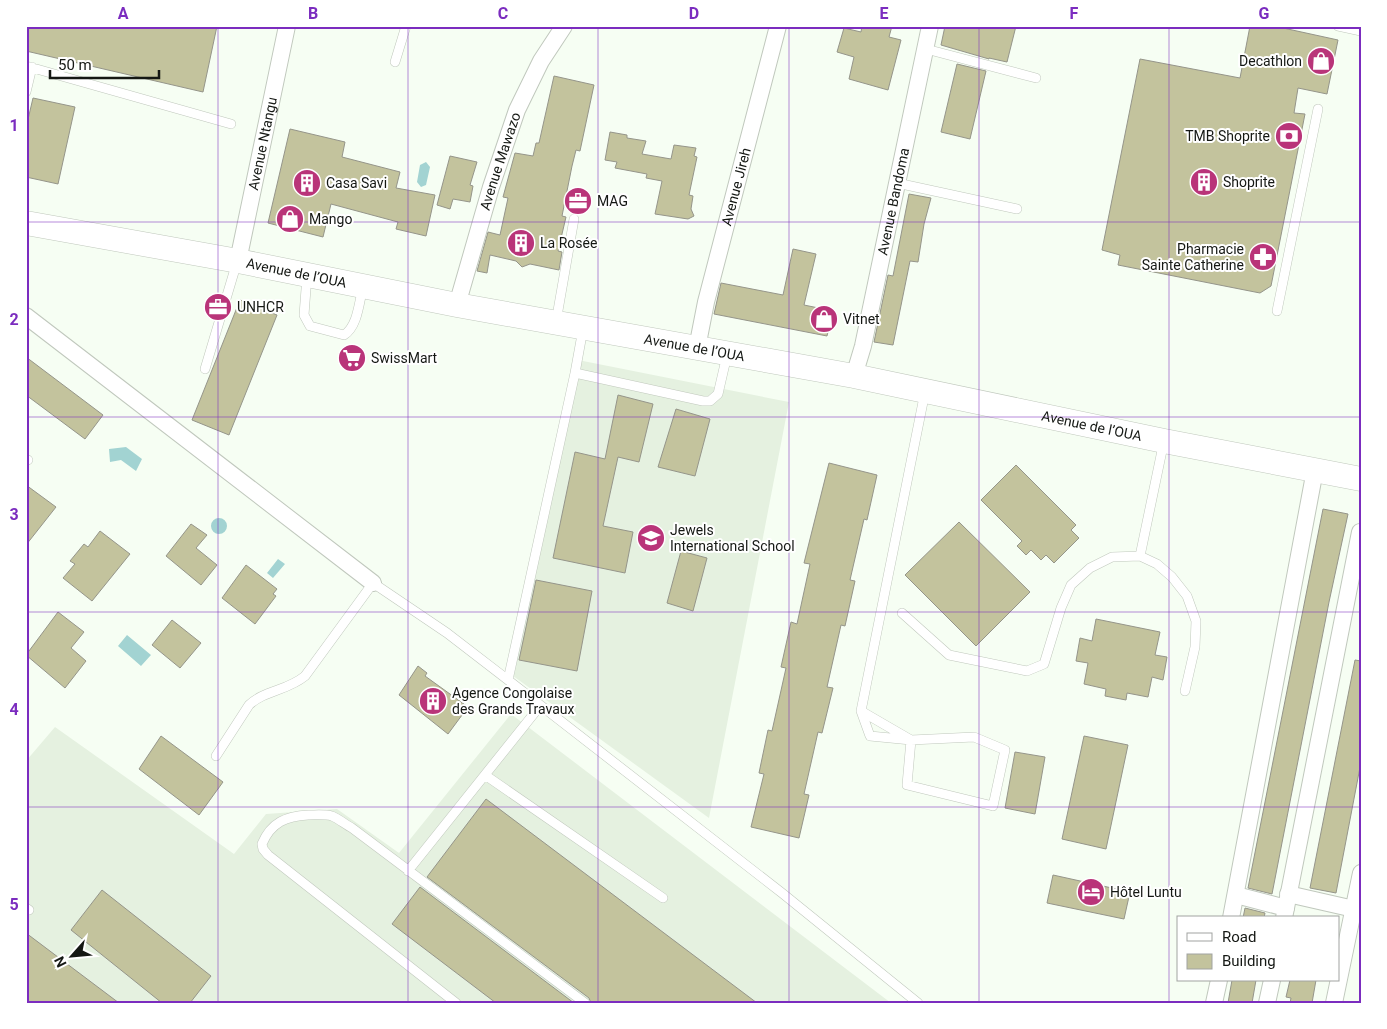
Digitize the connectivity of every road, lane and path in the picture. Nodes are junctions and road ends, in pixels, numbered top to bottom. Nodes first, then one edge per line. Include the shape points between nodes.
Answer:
1 (287, 26) edge
2 (406, 26) edge
3 (564, 26) edge
4 (778, 26) edge
5 (930, 26) edge
6 (1338, 26) edge
7 (1361, 31) edge
8 (926, 49) junction
9 (395, 62) dead end
10 (29, 66) edge
11 (1036, 78) dead end
12 (26, 92) edge
13 (1318, 109) dead end
14 (231, 124) dead end
15 (897, 183) junction
16 (1017, 209) dead end
17 (574, 219) dead end
18 (26, 223) edge
19 (238, 261) junction
20 (307, 275) junction
21 (363, 286) junction
22 (456, 305) junction
23 (1276, 311) dead end
24 (26, 316) edge
25 (556, 323) junction
26 (583, 328) junction
27 (697, 348) junction
28 (727, 353) junction
29 (205, 369) dead end
30 (575, 373) junction
31 (854, 376) junction
32 (925, 392) junction
33 (1164, 441) junction
34 (1315, 470) junction
35 (1361, 479) edge
36 (1360, 532) dead end
37 (1140, 556) junction
38 (1357, 569) edge
39 (373, 583) junction
40 (902, 613) dead end
41 (508, 680) junction
42 (1185, 691) dead end
43 (540, 706) junction
44 (861, 712) junction
45 (912, 740) junction
46 (216, 756) dead end
47 (485, 775) junction
48 (408, 871) junction
49 (1361, 873) edge
50 (1236, 895) junction
51 (663, 898) dead end
52 (1286, 907) edge
53 (1354, 909) junction
54 (1231, 916) edge
55 (1354, 942) edge
56 (1219, 982) edge
57 (1272, 982) edge
58 (456, 1003) edge
59 (585, 1003) edge
60 (918, 1003) edge
61 (1214, 1003) edge
62 (1267, 1003) edge
63 (1334, 1003) edge

1 - 19 street, Avenue Ntangu
2 - 9 lane
3 - 22 street, Avenue Mawazo via 541,61 514,118
4 - 27 street, Avenue Jireh
5 - 8 street, Avenue Bandoma
6 - 7 lane
8 - 11 lane
8 - 15 street, Avenue Bandoma
10 - 12 lane
10 - 14 lane
13 - 23 lane
15 - 16 lane
15 - 31 street, Avenue Bandoma
17 - 25 lane
18 - 19 main road, Avenue de l’OUA
19 - 20 main road, Avenue de l’OUA
19 - 29 lane
20 - 21 main road, Avenue de l’OUA
20 - 21 lane via 306,320 310,326 344,335 354,323
21 - 22 main road, Avenue de l’OUA
22 - 25 main road, Avenue de l’OUA
24 - 39 street
25 - 26 main road, Avenue de l’OUA
26 - 27 main road, Avenue de l’OUA
26 - 30 lane
27 - 28 main road, Avenue de l’OUA
28 - 30 lane via 718,394 710,401
28 - 31 main road, Avenue de l’OUA
30 - 41 lane
31 - 32 main road, Avenue de l’OUA
32 - 33 main road, Avenue de l’OUA
32 - 44 lane
33 - 34 main road, Avenue de l’OUA
33 - 37 lane
34 - 35 main road, Avenue de l’OUA
34 - 50 street
36 - 38 street
37 - 40 lane via 1112,557 1090,568 1071,585 1044,664 1027,671 949,655
37 - 42 lane via 1157,564 1172,577 1187,596 1196,621 1195,646
38 - 52 street
39 - 41 lane via 447,633
39 - 46 lane via 305,676 296,684 255,699 248,705
41 - 43 lane
43 - 47 lane
43 - 60 lane
44 - 45 lane
44 - 45 lane via 870,736
45 - 45 lane via 908,785 993,806 1006,750 974,737
47 - 48 lane
47 - 51 lane
48 - 58 lane via 332,816 283,819 271,828 262,844 268,855
48 - 59 lane
49 - 53 street
50 - 52 street
50 - 54 street
52 - 53 street
53 - 55 street
55 - 63 street
56 - 61 street
57 - 62 street

